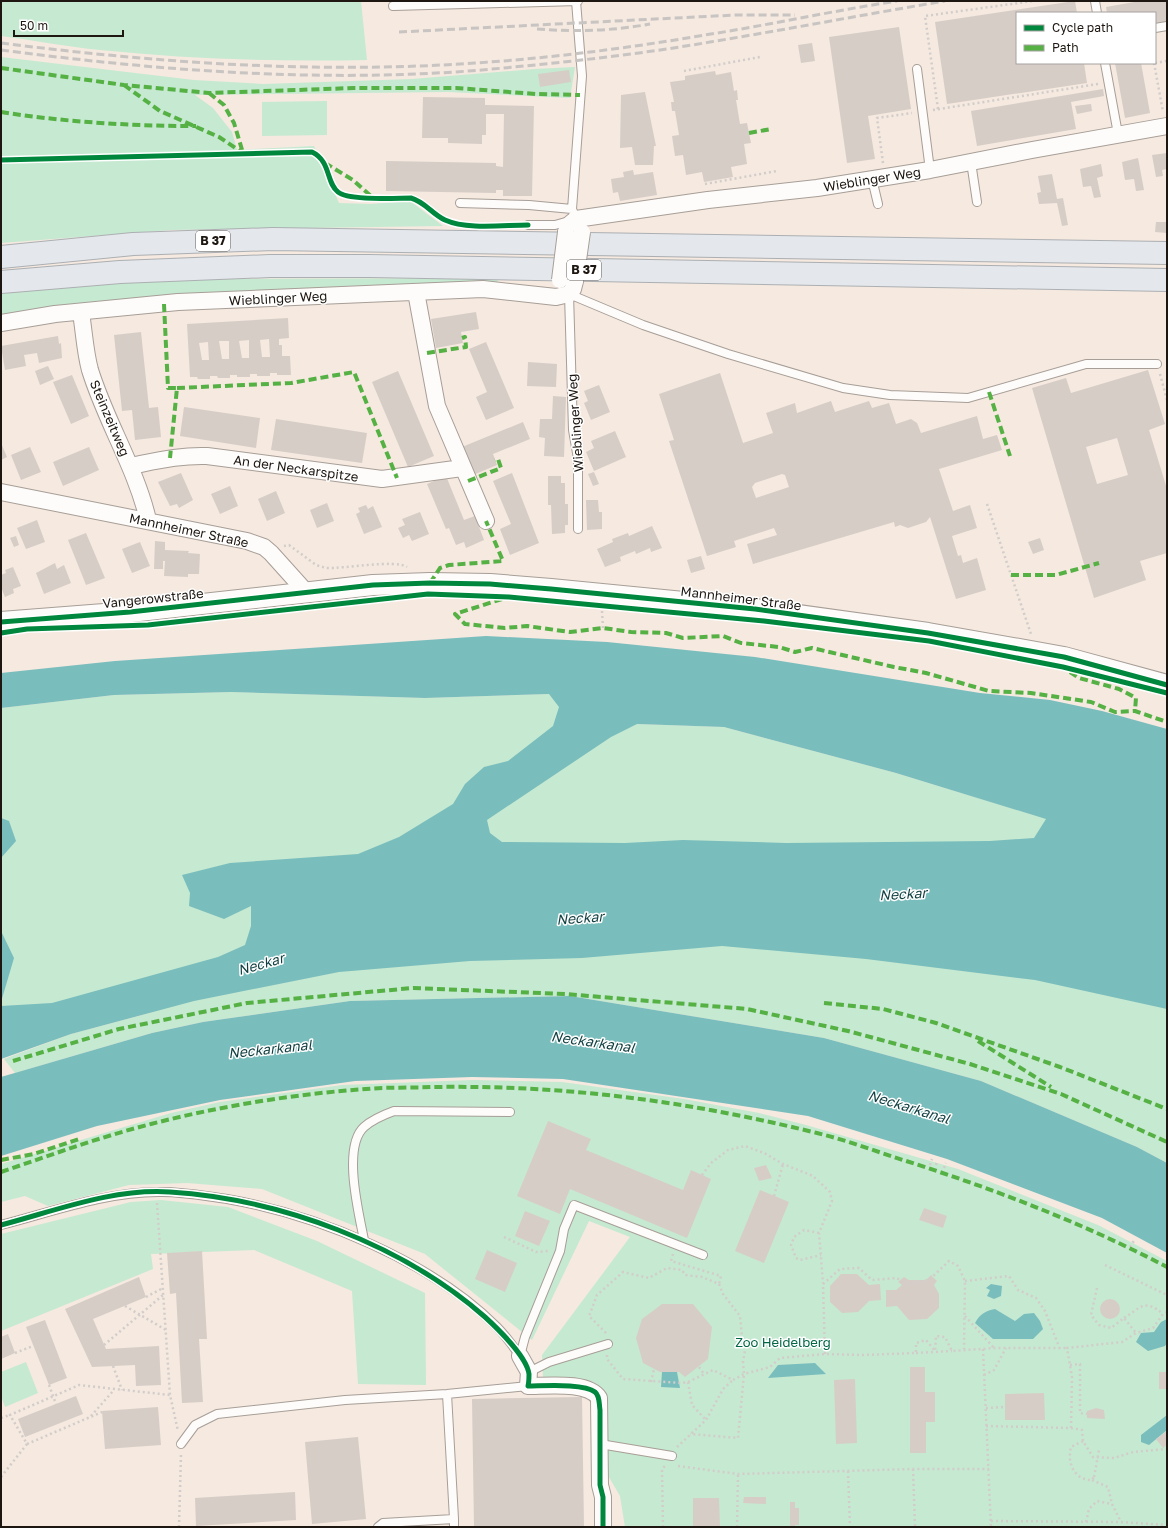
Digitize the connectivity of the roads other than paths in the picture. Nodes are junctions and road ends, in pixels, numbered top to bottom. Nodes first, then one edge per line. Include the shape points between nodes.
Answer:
1 (576, 1) edge
2 (578, 1) edge
3 (1095, 1) edge
4 (393, 6) dead end
5 (1097, 12) edge
6 (1167, 26) edge
7 (1156, 28) edge
8 (1105, 64) edge
9 (917, 70) dead end
10 (1166, 126) edge
11 (1118, 134) junction
12 (970, 162) junction
13 (930, 170) junction
14 (879, 178) junction
15 (977, 202) dead end
16 (460, 203) dead end
17 (878, 204) dead end
18 (577, 220) junction
19 (528, 225) dead end
20 (1167, 253) edge
21 (1, 257) edge
22 (1167, 280) edge
23 (1, 282) edge
24 (565, 288) junction
25 (416, 292) junction
26 (80, 313) junction
27 (1, 323) edge
28 (1157, 364) road end
29 (130, 466) junction
30 (462, 468) junction
31 (1, 492) edge
32 (148, 520) junction
33 (486, 521) dead end
34 (578, 529) dead end
35 (307, 593) junction
36 (1, 622) edge
37 (1167, 685) edge
38 (510, 1112) dead end
39 (1, 1224) edge
40 (364, 1240) junction
41 (703, 1255) dead end
42 (608, 1344) road end
43 (520, 1356) junction
44 (529, 1379) junction
45 (447, 1394) junction
46 (181, 1444) road end
47 (600, 1444) junction
48 (672, 1456) road end
49 (454, 1523) edge
50 (378, 1527) edge
51 (603, 1527) edge

1 - 2 lane
1 - 4 lane
1 - 18 lane via 582,76
3 - 5 lane
6 - 7 lane
8 - 11 lane
9 - 13 lane
10 - 11 street, Wieblinger Weg
11 - 12 street, Wieblinger Weg
12 - 13 street, Wieblinger Weg
12 - 15 lane
13 - 14 street, Wieblinger Weg
14 - 17 lane
14 - 18 street, Wieblinger Weg
16 - 18 lane via 504,204
18 - 19 lane via 555,225
18 - 24 street, Wieblinger Weg, bridge
18 - 24 street, Wieblinger Weg, bridge via 571,223 566,232
20 - 21 highway, B 37 via 273,239 133,244
22 - 23 highway, B 37 via 270,266 128,272
24 - 25 street, Wieblinger Weg
24 - 28 lane via 643,325 728,354 842,388 890,395 968,398 1086,364
24 - 34 lane, Wieblinger Weg via 573,430 578,459
25 - 26 street, Wieblinger Weg via 178,302
25 - 30 street via 437,406
26 - 27 street, Wieblinger Weg via 55,314
26 - 29 street, Steinzeitweg via 90,369
29 - 30 street, An der Neckarspitze via 170,458 207,456 382,479
29 - 32 street, Steinzeitweg
30 - 33 street
31 - 32 street, Mannheimer Straße
32 - 35 street, Mannheimer Straße via 264,547
35 - 36 street, Vangerowstraße via 130,612
35 - 37 street, Mannheimer Straße via 373,585 490,584 771,612 928,633 1064,657
38 - 40 lane via 394,1111 376,1118 363,1128 355,1144 352,1168
39 - 40 lane via 116,1196 157,1192 203,1195 254,1204
40 - 43 lane via 437,1280 497,1327
41 - 43 lane via 574,1205 564,1229 560,1251 525,1337
42 - 44 lane via 549,1362
43 - 44 street
44 - 45 lane
44 - 47 street via 583,1387 595,1392 599,1398
45 - 46 lane via 345,1400 217,1414 195,1425
45 - 49 lane
47 - 48 lane
47 - 51 street
49 - 50 lane via 383,1523

